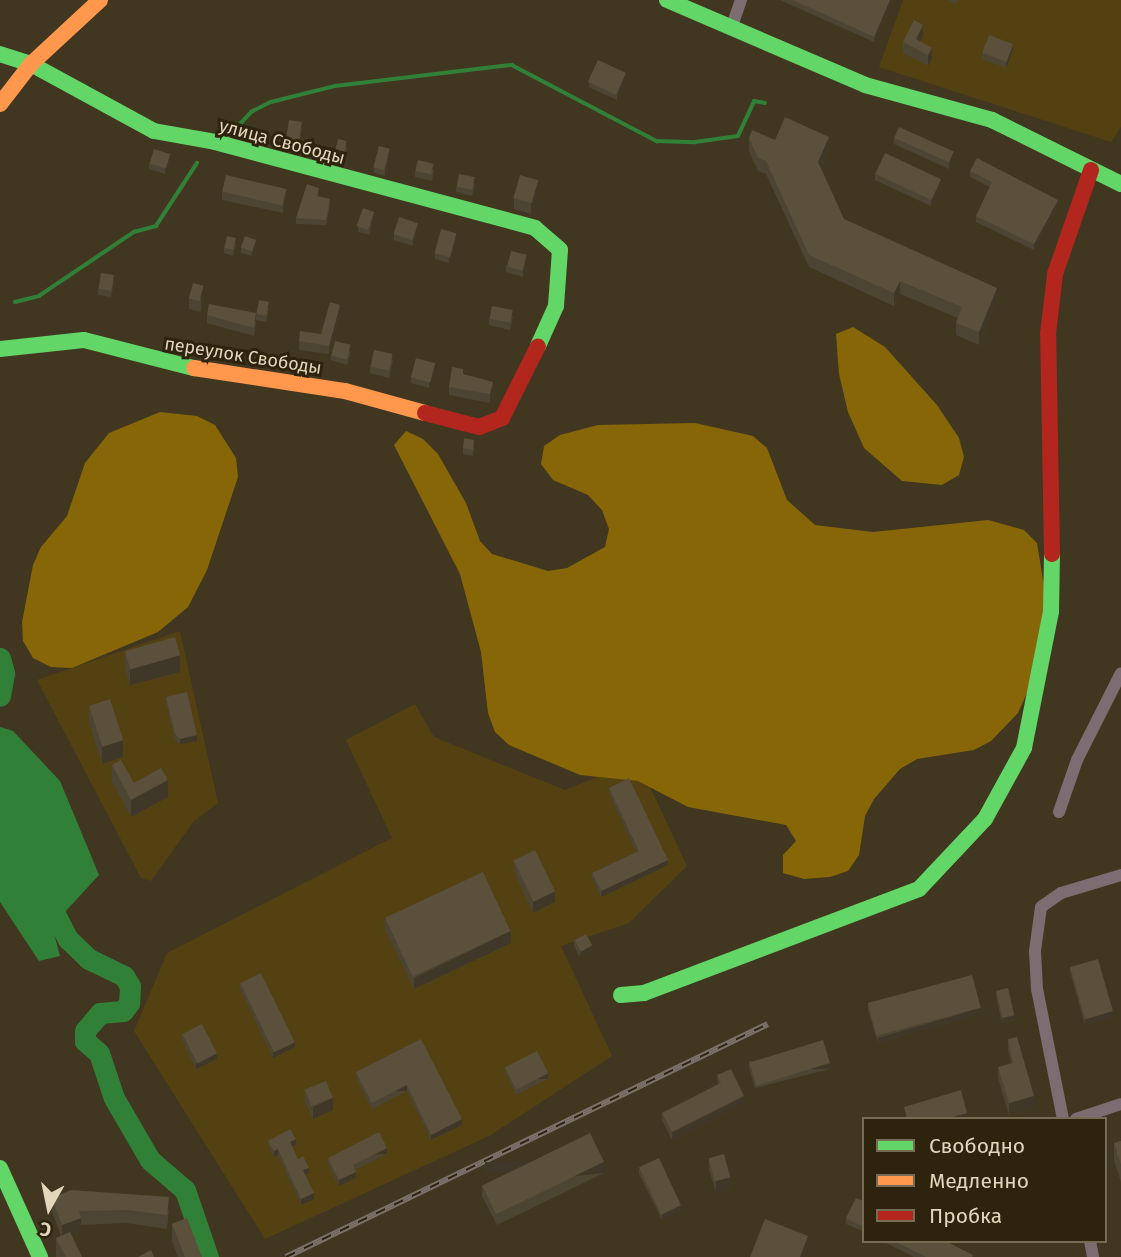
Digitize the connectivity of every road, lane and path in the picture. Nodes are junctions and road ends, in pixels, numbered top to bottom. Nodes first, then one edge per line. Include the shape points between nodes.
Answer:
1 (100, 0) edge
2 (667, 0) edge
3 (741, 0) edge
4 (732, 26) junction
5 (0, 54) edge
6 (31, 64) junction
7 (0, 104) edge
8 (1091, 170) junction
9 (1121, 184) edge
10 (0, 349) edge
11 (479, 427) joint
12 (1121, 673) edge
13 (1059, 813) dead end
14 (1121, 875) edge
15 (621, 995) dead end
16 (1121, 1104) edge
17 (1063, 1117) edge
18 (1082, 1117) edge
19 (0, 1168) edge
20 (40, 1257) edge

1 - 6 street
2 - 4 street
3 - 4 street
4 - 8 street via 865,85 992,120
5 - 6 street, улица Свободы
6 - 7 street
6 - 11 street, улица Свободы via 154,131 215,142 535,229 560,250 556,306 502,418
8 - 9 street
8 - 15 street via 1055,274 1048,334 1054,495 1051,612 1024,748 985,820 919,889 644,993
10 - 11 street, переулок Свободы via 84,340 199,369 345,391
12 - 13 street via 1077,760
14 - 17 street via 1061,893 1041,907 1035,951 1037,989
16 - 18 street
19 - 20 street

